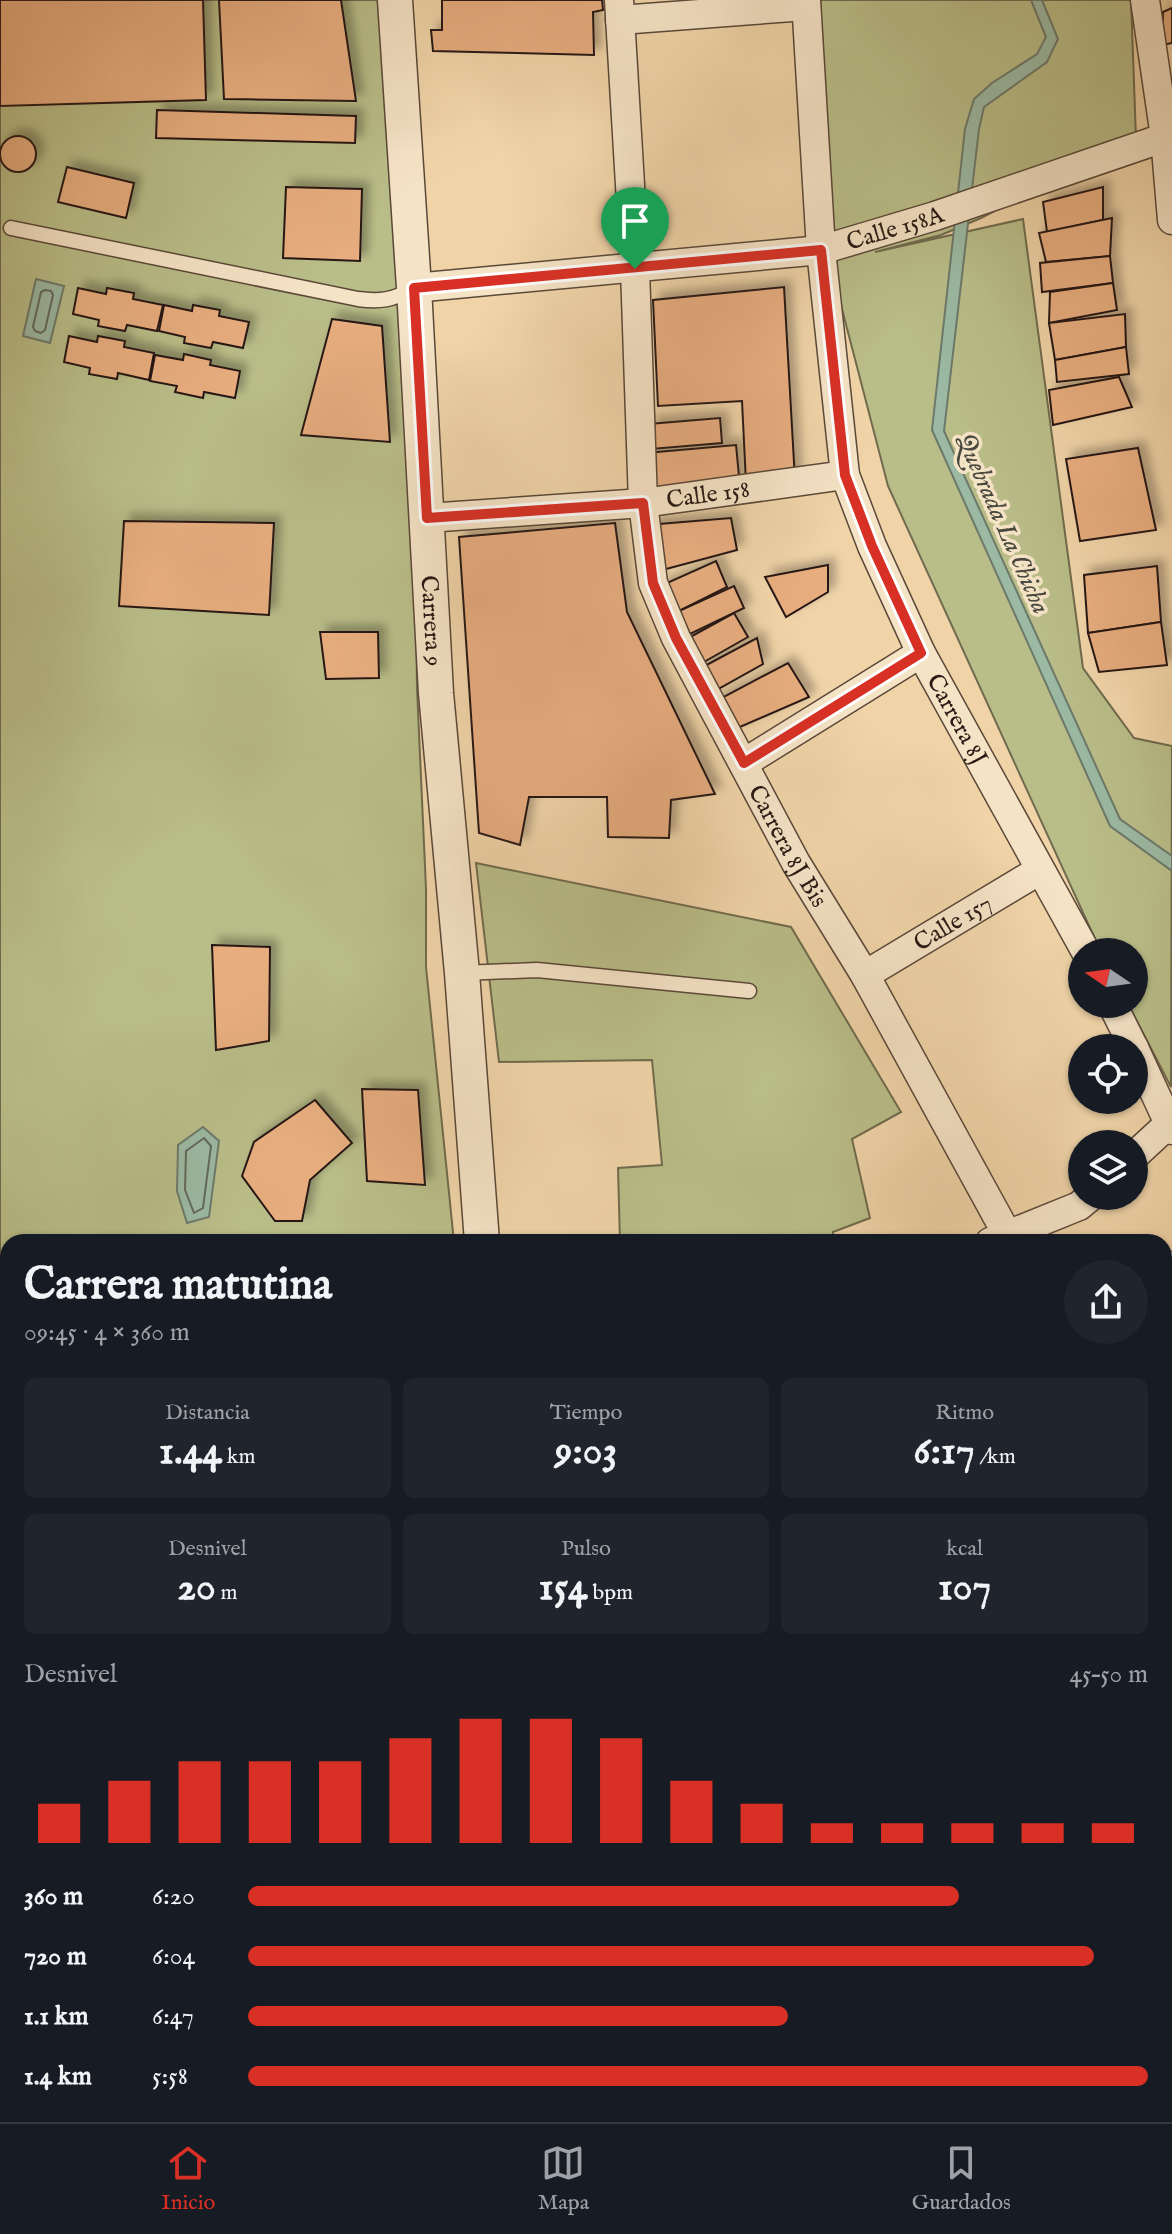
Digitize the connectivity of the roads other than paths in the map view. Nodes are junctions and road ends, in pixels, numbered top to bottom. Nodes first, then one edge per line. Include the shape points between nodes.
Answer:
1 (395, 0) edge
2 (1145, 0) edge
3 (806, 3) edge
4 (620, 10) edge
5 (1168, 136) edge
6 (1172, 220) edge
7 (11, 228) dead end
8 (821, 250) junction
9 (635, 269) junction
10 (414, 288) junction
11 (845, 475) junction
12 (643, 503) junction
13 (427, 518) junction
14 (921, 653) junction
15 (744, 763) junction
16 (1040, 870) junction
17 (1078, 938) edge
18 (462, 973) junction
19 (865, 975) junction
20 (749, 991) dead end
21 (1148, 1076) edge
22 (1172, 1125) edge
23 (1148, 1145) edge
24 (1069, 1210) edge
25 (481, 1234) edge
26 (996, 1234) edge
27 (1011, 1234) edge

1 - 10 street, Carrera 9
2 - 5 street
3 - 4 street
3 - 8 street, Carrera 8J
4 - 9 street, Carrera 8J Bis
5 - 6 street
5 - 8 street, Calle 158A
7 - 10 lane via 358,299 380,302
8 - 9 street, Calle 158A
8 - 11 street, Carrera 8J
9 - 10 street, Calle 158A
9 - 12 street, Carrera 8J Bis
10 - 13 street, Carrera 9
11 - 12 street, Calle 158
11 - 14 street, Carrera 8J
12 - 13 street, Calle 158
12 - 15 street, Carrera 8J Bis via 653,583 676,638
13 - 18 street, Carrera 9 via 436,693
14 - 15 street
14 - 16 street, Carrera 8J
15 - 19 street, Carrera 8J Bis via 796,863
16 - 17 street, Carrera 8J
16 - 19 street, Calle 157
18 - 20 lane via 537,970
18 - 25 street, Carrera 9
19 - 26 street, Carrera 8J Bis
21 - 22 street
22 - 23 street
24 - 27 street

